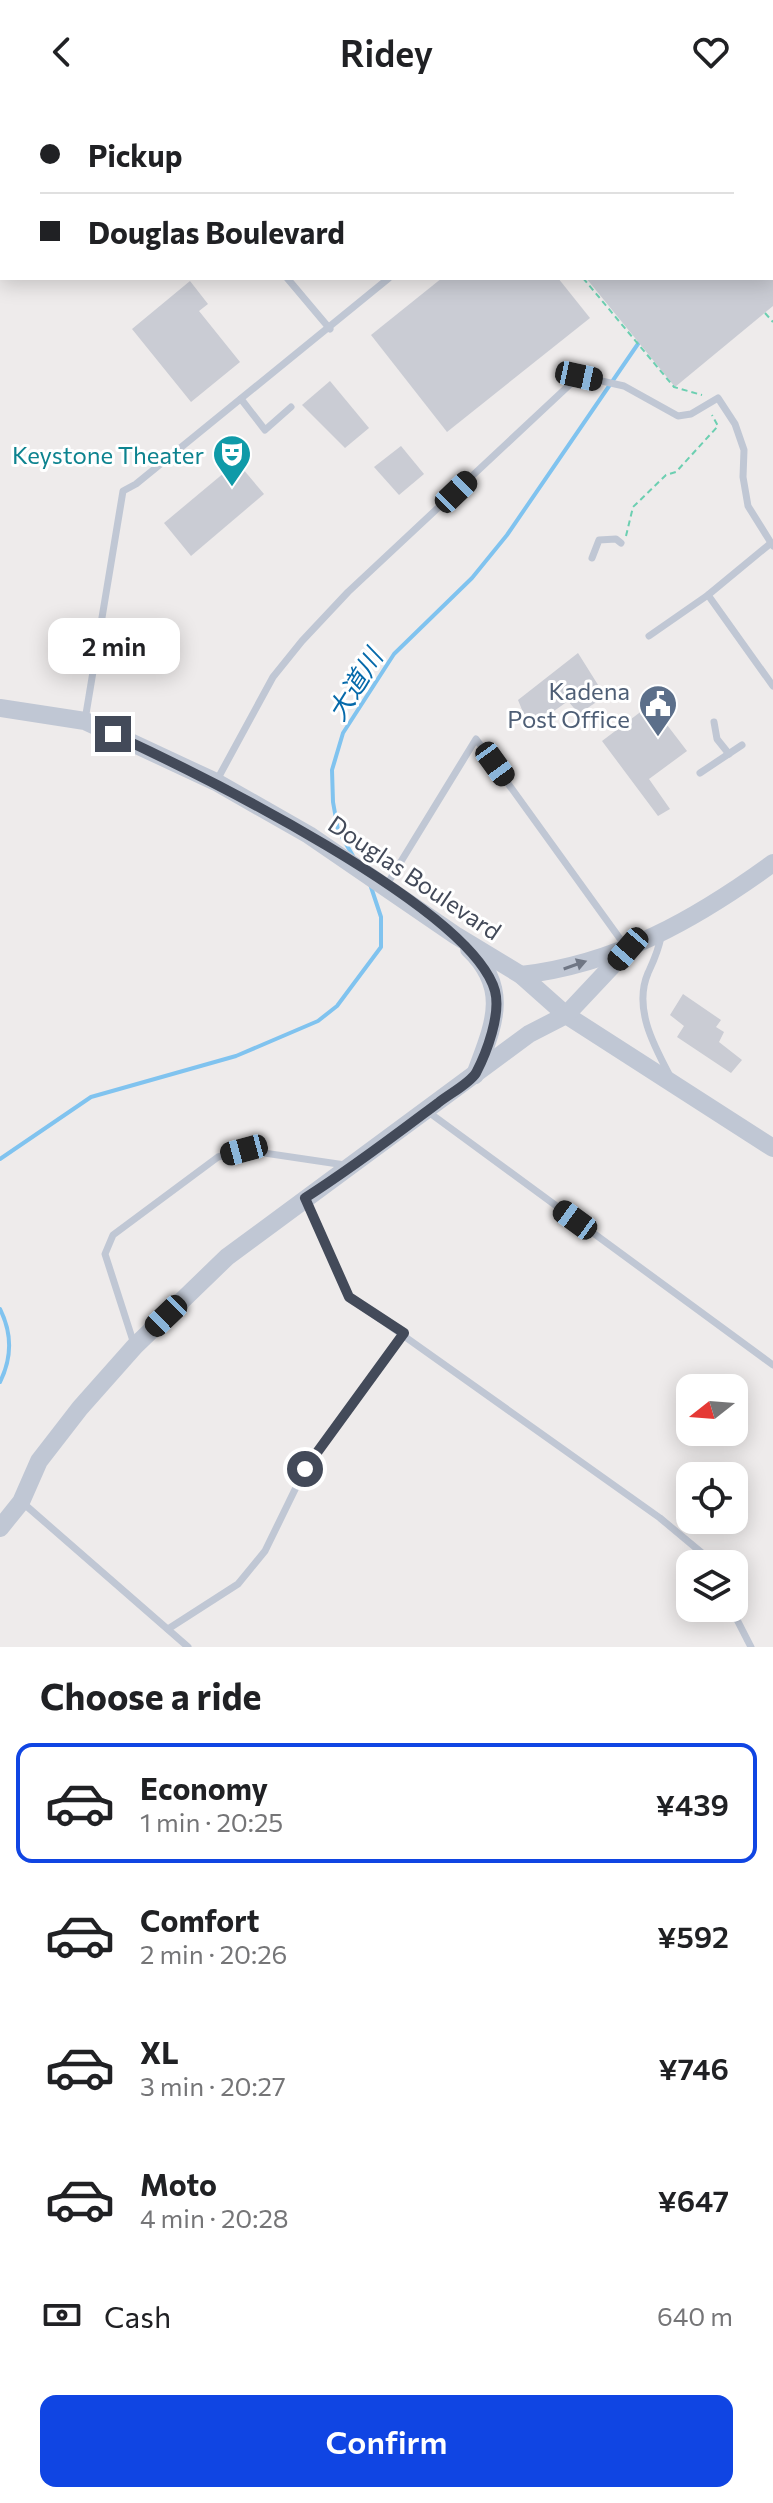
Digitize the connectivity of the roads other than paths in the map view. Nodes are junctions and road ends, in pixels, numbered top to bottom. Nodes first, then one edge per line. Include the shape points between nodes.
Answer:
1 (289, 280) edge
2 (387, 280) edge
3 (330, 329) junction
4 (241, 399) junction
5 (291, 407) dead end
6 (622, 545) road end
7 (772, 545) edge
8 (592, 558) dead end
9 (708, 595) junction
10 (649, 636) dead end
11 (773, 686) edge
12 (0, 708) edge
13 (85, 721) junction
14 (714, 722) dead end
15 (742, 745) dead end
16 (729, 754) junction
17 (700, 773) dead end
18 (216, 782) junction
19 (773, 863) edge
20 (386, 886) junction
21 (455, 935) junction
22 (661, 935) junction
23 (628, 949) junction
24 (521, 975) junction
25 (566, 1015) junction
26 (475, 1075) junction
27 (672, 1080) junction
28 (427, 1111) junction
29 (773, 1148) edge
30 (355, 1166) junction
31 (305, 1198) junction
32 (404, 1333) junction
33 (135, 1346) junction
34 (773, 1365) edge
35 (21, 1502) junction
36 (0, 1528) edge
37 (698, 1550) edge
38 (738, 1622) edge
39 (168, 1629) junction
40 (188, 1647) edge
41 (751, 1647) edge

1 - 3 lane
2 - 3 lane
3 - 4 lane
4 - 5 lane via 265,430
4 - 13 lane via 123,491
6 - 8 lane via 616,539 599,540
7 - 9 lane
7 - 18 lane via 748,506 744,450 718,398 678,416 624,386 579,376 302,641 273,677
9 - 10 lane
9 - 11 lane
12 - 13 street, Douglas Boulevard
13 - 18 street, Douglas Boulevard
14 - 16 lane via 717,739
15 - 16 lane
16 - 17 lane
18 - 20 street, Douglas Boulevard
19 - 22 street via 721,902
20 - 21 street, Douglas Boulevard
20 - 23 lane via 476,739
21 - 24 street, Douglas Boulevard
21 - 26 street via 481,960 495,991 497,1008
22 - 23 street
22 - 27 lane via 643,1003 650,1035
24 -> 23 street via 563,970
23 - 25 street
24 - 25 street, Douglas Boulevard
25 - 26 street via 529,1034
25 - 27 street, Douglas Boulevard
26 - 28 street
27 - 29 street, Douglas Boulevard
28 - 30 street
28 - 34 lane
30 - 31 street
30 - 33 lane via 244,1150 218,1157 113,1235 105,1254
31 - 32 lane via 349,1297
31 - 33 street via 227,1257
32 - 37 lane
32 - 39 lane via 305,1469 265,1551 238,1584
33 - 35 street via 39,1461
35 - 36 street
35 - 39 lane
38 - 41 lane
39 - 40 lane

